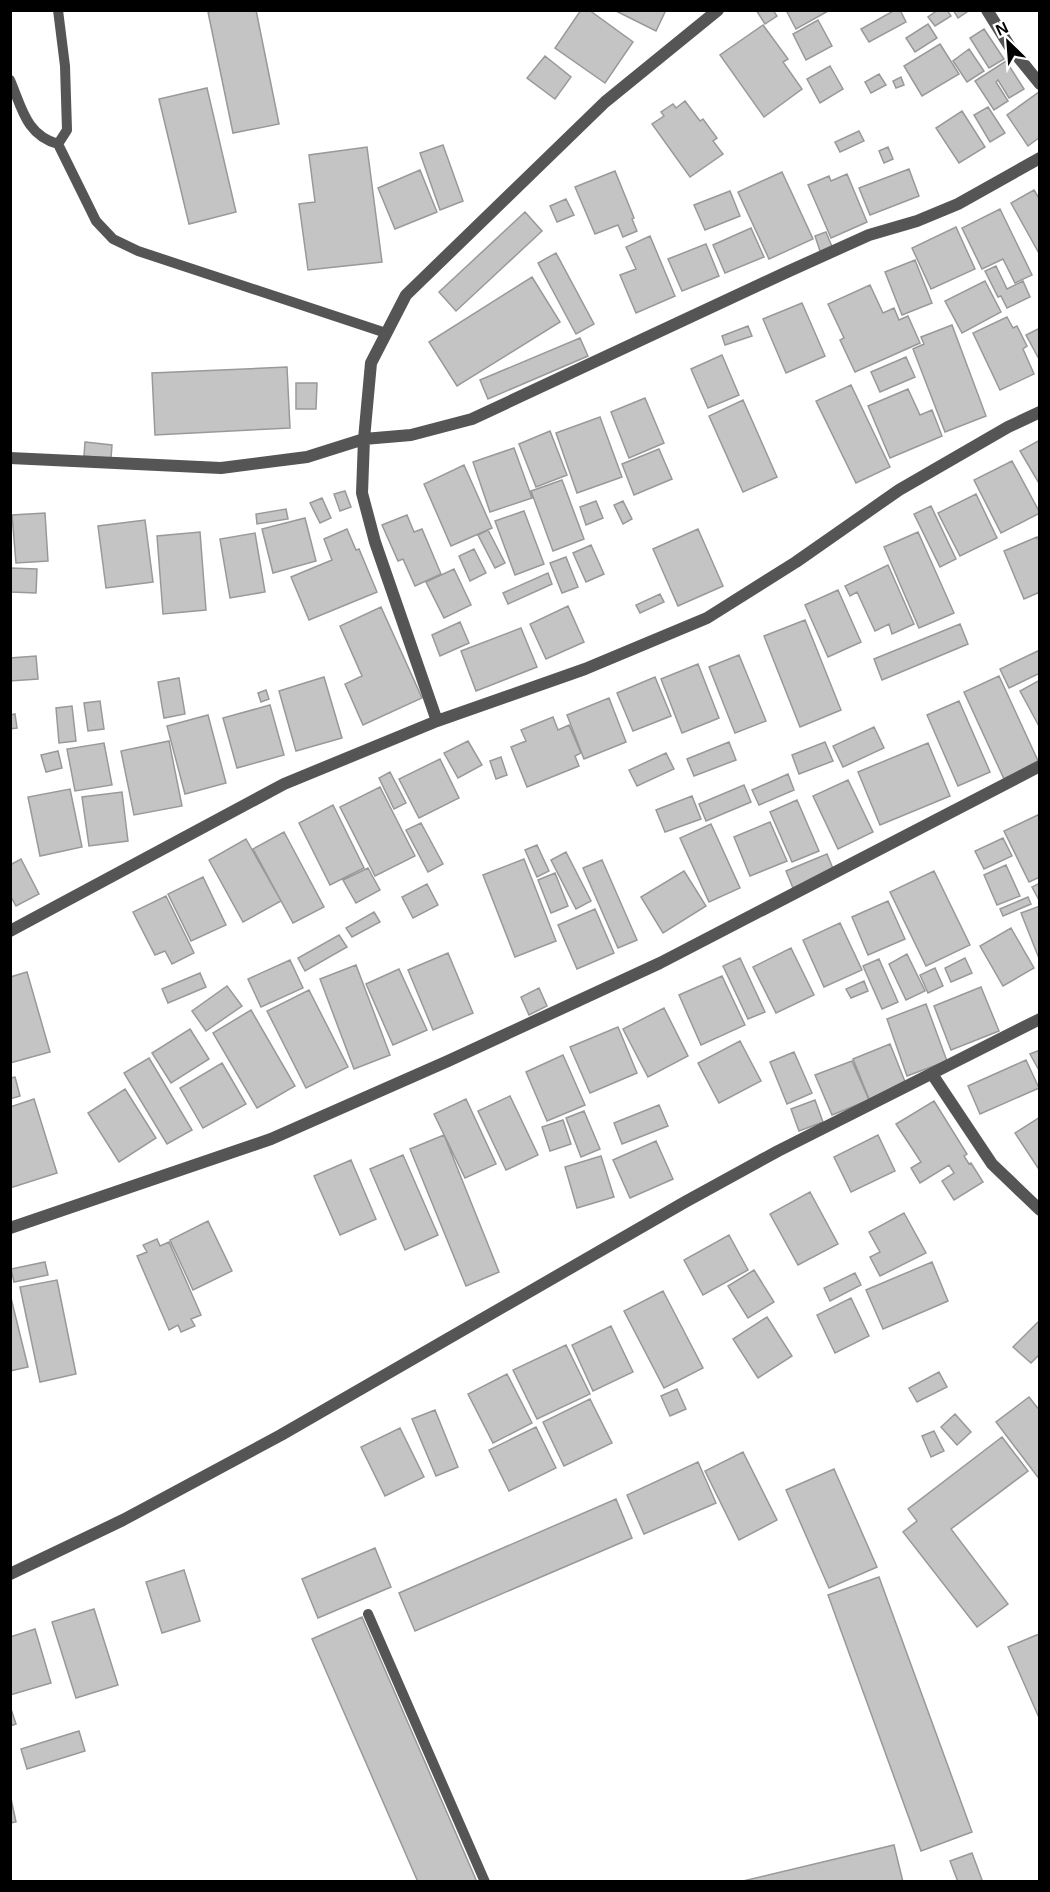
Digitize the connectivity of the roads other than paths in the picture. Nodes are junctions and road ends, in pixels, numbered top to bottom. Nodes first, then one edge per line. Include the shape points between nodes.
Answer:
1 (58, 10) edge
2 (718, 10) edge
3 (987, 10) edge
4 (10, 80) edge
5 (1040, 84) edge
6 (58, 144) junction
7 (1040, 158) edge
8 (386, 333) junction
9 (1040, 412) edge
10 (364, 439) junction
11 (10, 458) edge
12 (437, 720) junction
13 (1040, 766) edge
14 (10, 931) edge
15 (1040, 1020) edge
16 (932, 1074) junction
17 (1040, 1210) edge
18 (10, 1228) edge
19 (10, 1574) edge
20 (368, 1614) dead end
21 (485, 1881) edge

1 - 6 lane via 68,130
2 - 8 street via 605,102 406,295
3 - 5 street
4 - 6 lane via 31,127 45,140
6 - 8 lane via 96,221 113,239 149,255
7 - 10 street via 958,204 869,235 472,419 411,435
8 - 10 street via 371,363
9 - 12 street via 899,490 707,618 585,669
10 - 11 street via 307,457 221,468
10 - 12 street via 362,493 375,542
12 - 14 street via 284,784
13 - 18 street via 660,963 437,1066 271,1139
15 - 16 street
16 - 17 street via 992,1164
16 - 19 street via 685,1202 281,1435 123,1520
20 - 21 lane

